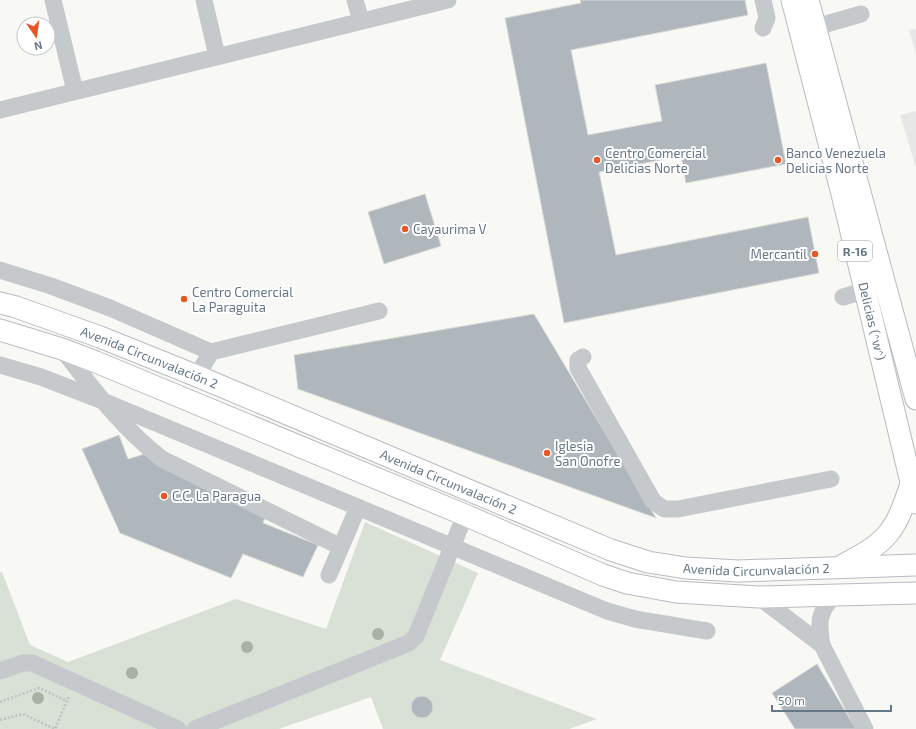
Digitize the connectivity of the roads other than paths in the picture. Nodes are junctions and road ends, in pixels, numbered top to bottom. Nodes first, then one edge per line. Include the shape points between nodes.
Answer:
1 (53, 0) edge
2 (204, 0) edge
3 (356, 0) edge
4 (448, 0) edge
5 (764, 0) edge
6 (792, 0) edge
7 (808, 0) edge
8 (861, 14) dead end
9 (361, 21) junction
10 (816, 26) junction
11 (763, 28) dead end
12 (217, 56) junction
13 (75, 91) junction
14 (0, 110) edge
15 (0, 270) edge
16 (864, 291) junction
17 (843, 297) dead end
18 (0, 303) edge
19 (379, 311) dead end
20 (0, 330) edge
21 (62, 349) junction
22 (211, 352) junction
23 (583, 357) dead end
24 (0, 364) edge
25 (198, 376) junction
26 (916, 399) edge
27 (103, 401) junction
28 (831, 479) dead end
29 (914, 493) edge
30 (358, 507) junction
31 (465, 515) junction
32 (452, 546) junction
33 (341, 547) junction
34 (916, 565) edge
35 (839, 568) junction
36 (329, 575) dead end
37 (916, 593) edge
38 (840, 594) junction
39 (759, 597) junction
40 (916, 610) edge
41 (707, 631) dead end
42 (822, 645) junction
43 (0, 671) edge
44 (178, 729) edge
45 (195, 729) edge
46 (865, 729) edge

1 - 13 street
2 - 12 street
3 - 9 street
4 - 9 street
5 - 11 street via 768,18
6 - 16 main road, Delicias (^w^) / R-16
7 - 10 main road, Delicias (^w^) / R-16
8 - 10 street
9 - 12 street
10 - 26 main road, Delicias (^w^) / R-16
12 - 13 street
13 - 14 street
15 - 22 street via 110,308
16 - 17 street
16 - 29 main road, Delicias (^w^) / R-16
18 - 25 main road, Avenida Circunvalación 2 via 93,335
19 - 22 street
20 - 21 main road, Avenida Circunvalación 2
21 - 27 street
21 - 31 main road, Avenida Circunvalación 2
22 - 25 street
23 - 28 street via 578,360 578,368 653,501 664,509 678,509
24 - 27 street
25 - 35 main road, Avenida Circunvalación 2 via 611,550 648,562 686,568 738,571
27 - 30 street
27 - 33 street via 152,451 170,464
29 - 35 main road via 890,533 866,553
30 - 32 street
30 - 33 street
31 - 32 street
31 - 39 main road, Avenida Circunvalación 2 via 627,583 676,592
32 - 41 street via 607,611 635,619
32 - 45 street via 416,636 409,643
33 - 36 street
34 - 35 main road, Avenida Circunvalación 2
37 - 38 main road, Avenida Circunvalación 2
38 - 39 main road, Avenida Circunvalación 2
38 - 40 main road via 882,597
38 - 42 street via 824,605 821,613 819,624
39 - 42 street
42 - 46 street
43 - 44 street via 28,662

